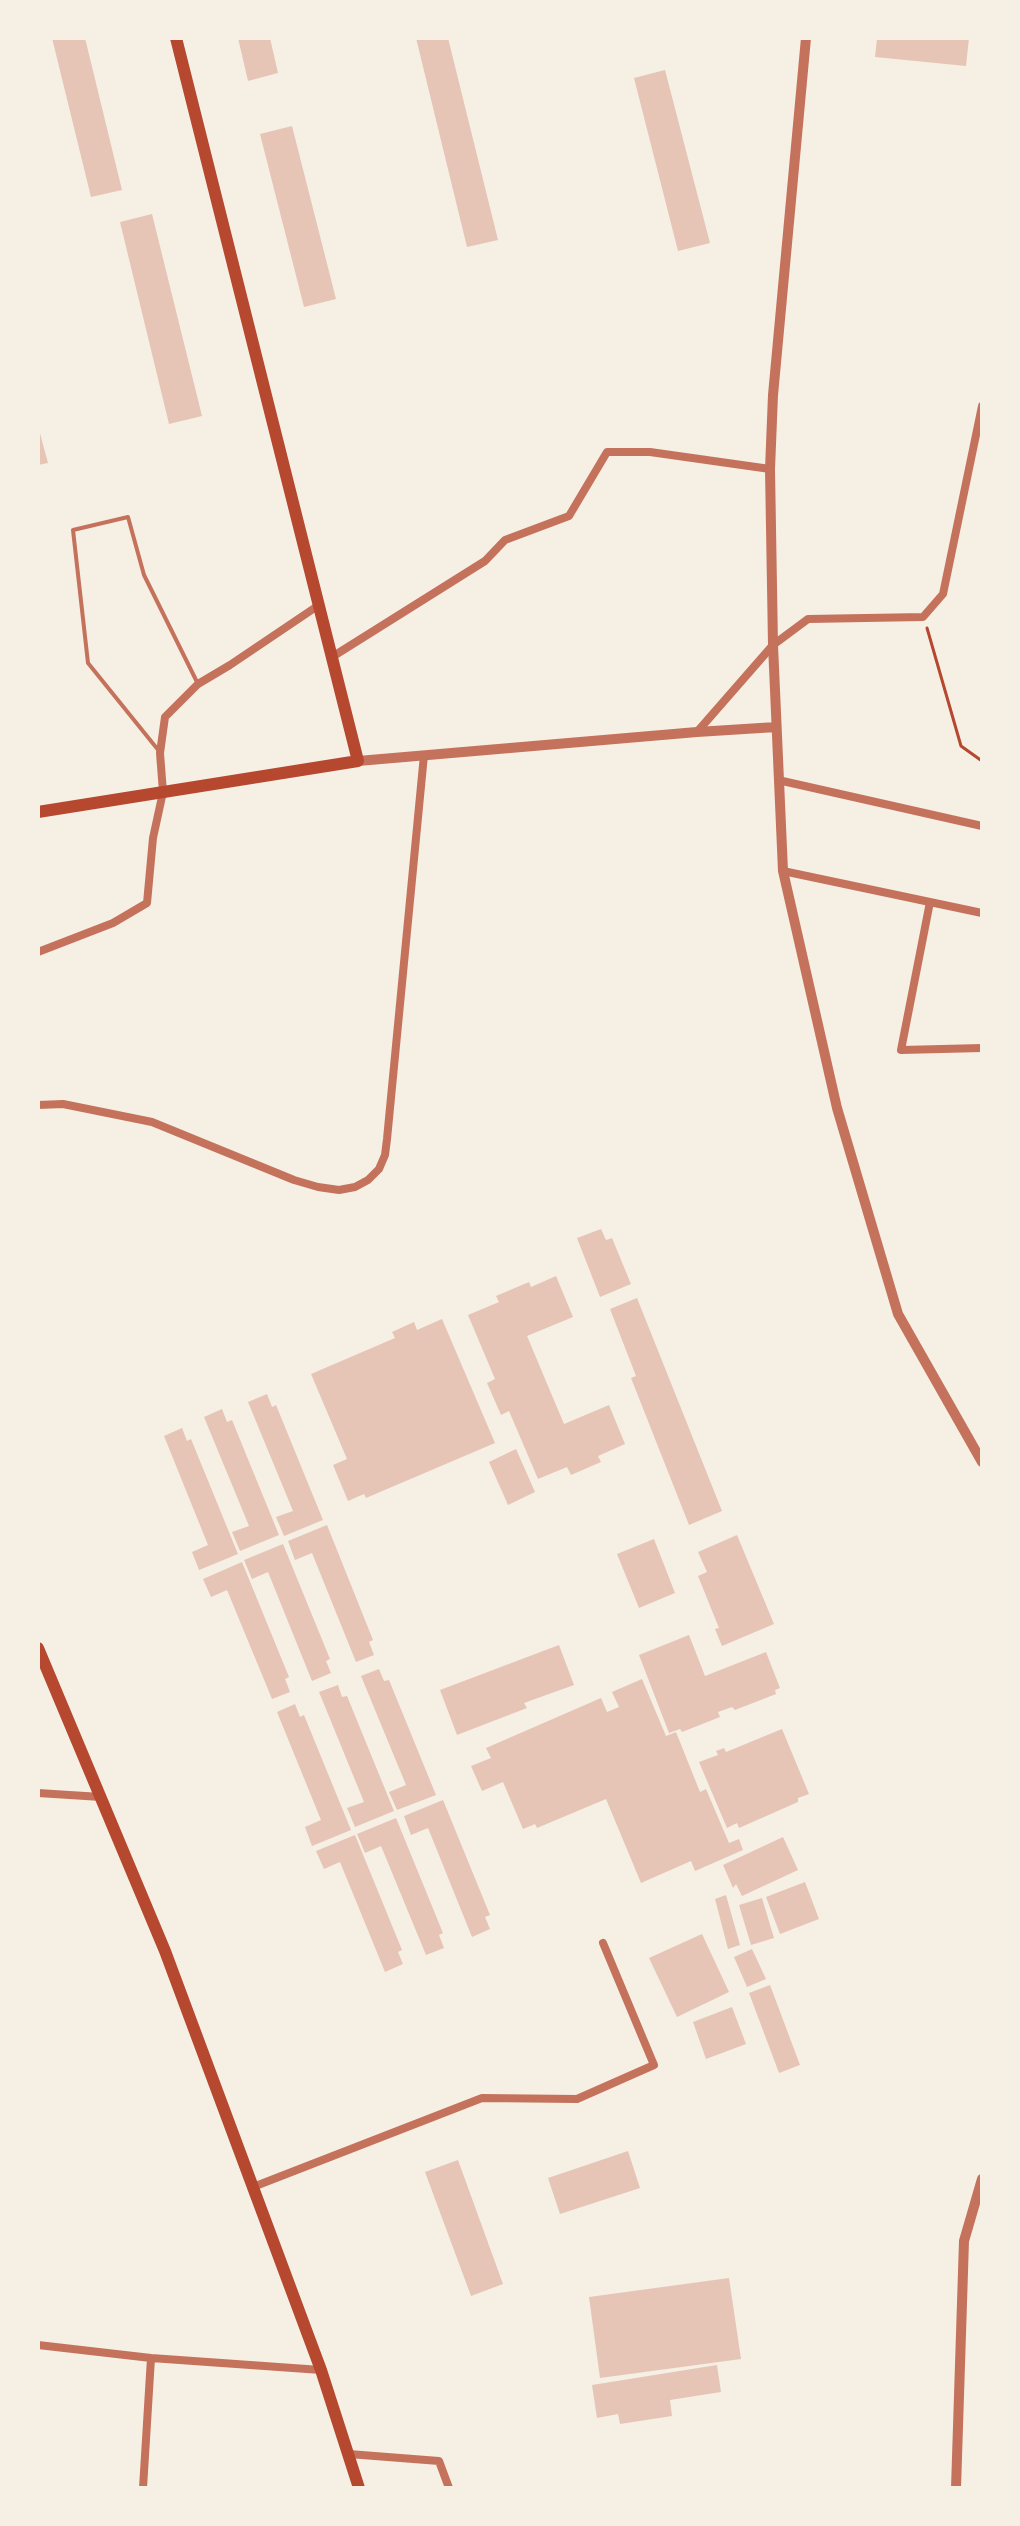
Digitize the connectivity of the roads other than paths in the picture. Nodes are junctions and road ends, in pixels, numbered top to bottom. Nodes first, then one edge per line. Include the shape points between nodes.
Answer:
1 (176, 38) edge
2 (806, 38) edge
3 (982, 406) edge
4 (770, 469) junction
5 (319, 605) junction
6 (773, 645) junction
7 (332, 657) junction
8 (198, 684) junction
9 (776, 727) junction
10 (697, 732) junction
11 (160, 753) junction
12 (424, 755) junction
13 (358, 761) junction
14 (778, 780) junction
15 (163, 792) junction
16 (38, 812) edge
17 (982, 826) edge
18 (783, 871) junction
19 (930, 902) junction
20 (982, 913) edge
21 (38, 952) edge
22 (982, 1048) edge
23 (38, 1105) edge
24 (982, 1462) edge
25 (38, 1648) edge
26 (38, 1793) edge
27 (101, 1797) junction
28 (603, 1943) dead end
29 (982, 2179) edge
30 (253, 2187) junction
31 (38, 2345) edge
32 (151, 2358) junction
33 (321, 2370) junction
34 (349, 2454) junction
35 (143, 2488) edge
36 (359, 2488) edge
37 (449, 2488) edge
38 (956, 2488) edge

1 - 5 main road
2 - 4 street
3 - 6 street via 943,594 923,617 808,619
4 - 6 street
4 - 7 street via 650,452 607,452 569,516 505,540 485,561
5 - 7 main road
5 - 8 street
6 - 9 street
6 - 10 street
7 - 13 main road
8 - 11 street via 165,717
8 - 11 lane via 144,575 128,517 73,530 88,663
9 - 10 street
9 - 14 street
10 - 12 street
11 - 15 street
12 - 13 street
12 - 23 street via 385,1155 368,1180 339,1190 318,1187 152,1122 63,1104
13 - 15 main road
14 - 17 street
14 - 18 street
15 - 16 main road
15 - 21 street via 147,903 113,923
18 - 19 street
18 - 24 street via 837,1108 898,1314
19 - 20 street
19 - 22 street via 901,1050
25 - 27 main road
26 - 27 street
27 - 30 main road
28 - 30 street via 654,2065 577,2099 482,2098
29 - 38 street via 964,2241
30 - 33 main road
31 - 32 street
32 - 33 street
32 - 35 street
33 - 34 main road
34 - 36 main road
34 - 37 street via 439,2461

